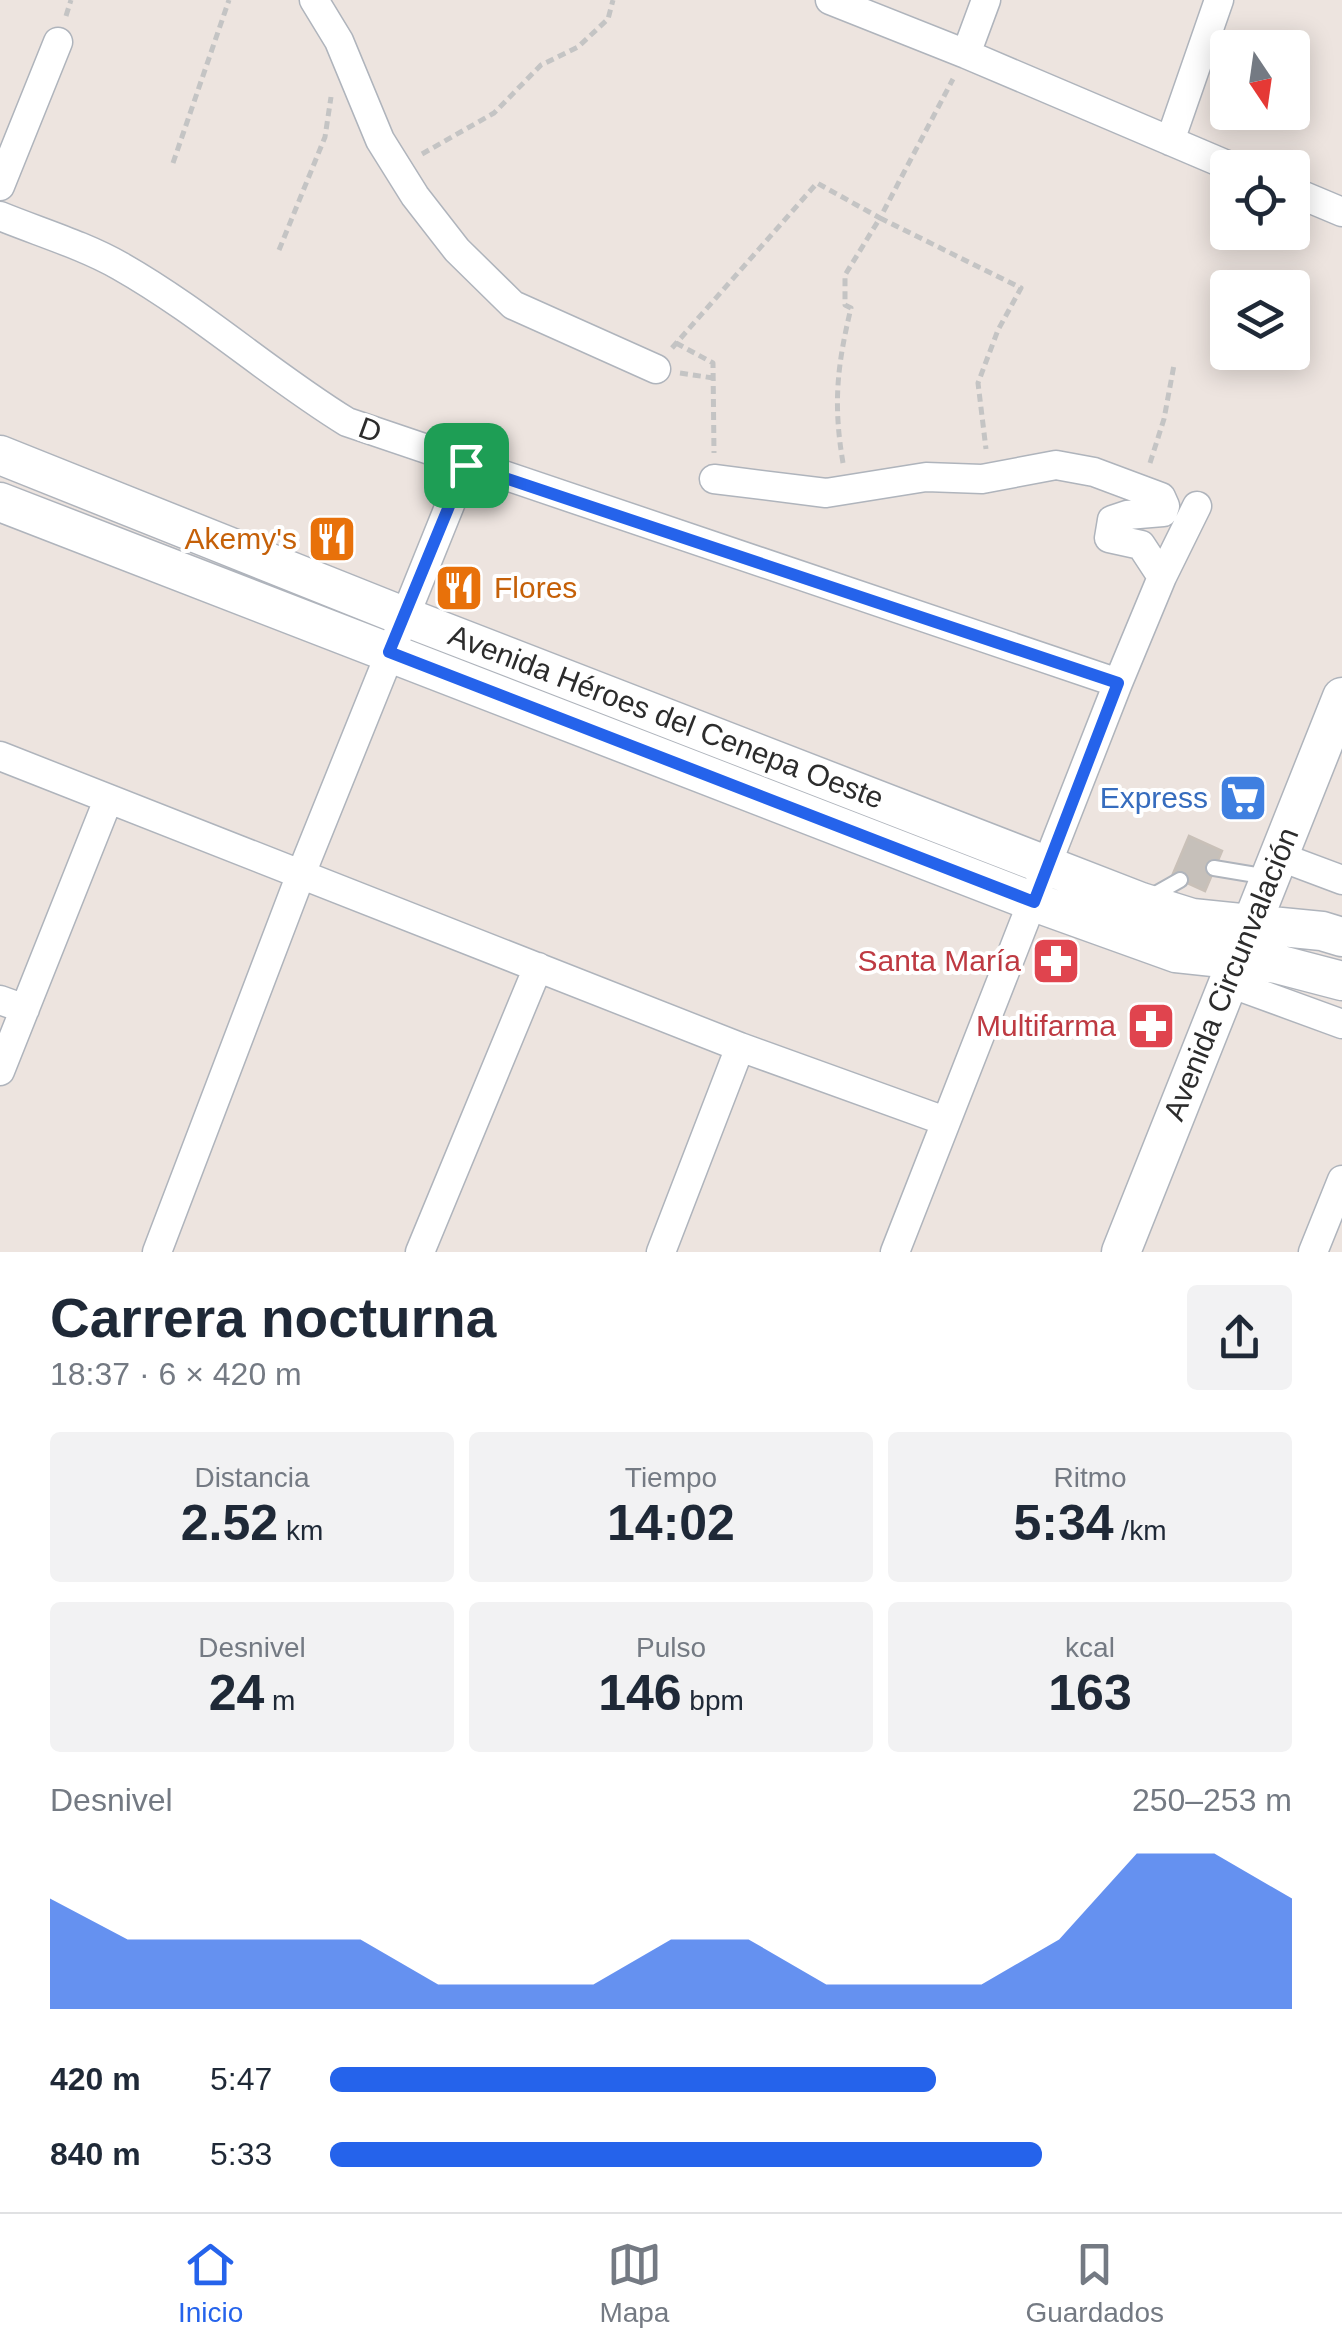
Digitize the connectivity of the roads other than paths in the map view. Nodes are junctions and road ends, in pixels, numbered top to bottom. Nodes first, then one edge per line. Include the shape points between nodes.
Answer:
1 (314, 0) edge
2 (830, 0) edge
3 (986, 0) edge
4 (1219, 0) edge
5 (58, 42) dead end
6 (966, 54) junction
7 (1170, 141) junction
8 (1210, 158) edge
9 (0, 186) edge
10 (1310, 199) edge
11 (1342, 212) edge
12 (0, 216) edge
13 (656, 369) road end
14 (0, 456) edge
15 (466, 465) junction
16 (714, 479) road end
17 (0, 502) edge
18 (1197, 506) dead end
19 (1162, 578) junction
20 (403, 616) junction
21 (389, 652) junction
22 (1118, 683) junction
23 (1342, 697) edge
24 (0, 756) edge
25 (108, 800) junction
26 (1048, 864) junction
27 (1274, 867) junction
28 (1214, 868) dead end
29 (302, 874) junction
30 (1180, 880) dead end
31 (1342, 880) edge
32 (1034, 902) junction
33 (1141, 902) junction
34 (1250, 923) junction
35 (1342, 937) edge
36 (538, 967) junction
37 (1232, 970) junction
38 (1342, 981) edge
39 (12, 1004) edge
40 (1342, 1024) edge
41 (740, 1048) junction
42 (0, 1070) edge
43 (945, 1121) junction
44 (1342, 1180) edge
45 (157, 1252) edge
46 (420, 1252) edge
47 (661, 1252) edge
48 (895, 1252) edge
49 (1121, 1252) edge
50 (1314, 1252) edge

1 - 13 street via 339,41 380,140 457,250 513,305
2 - 6 street
3 - 6 street
4 - 7 street
5 - 9 street
6 - 7 street
7 - 8 street
10 - 11 street
12 - 15 street, D via 117,264 347,422
14 - 20 main road, Avenida Héroes del Cenepa Oeste
15 - 20 street
15 - 22 street, D
16 - 19 street via 802,492 926,477 992,478 1056,465 1094,472 1161,497 1163,512 1112,520 1109,538 1141,545
17 - 21 main road, Avenida Héroes del Cenepa Oeste
18 - 19 street
19 - 22 street
20 - 21 street
20 - 26 main road, Avenida Héroes del Cenepa Oeste
21 - 29 street
21 - 32 main road, Avenida Héroes del Cenepa Oeste
22 - 26 street
23 - 27 main road, Avenida Circunvalación
24 - 25 street
25 - 29 street
25 - 39 street
26 - 32 street
26 - 33 main road, Avenida Héroes del Cenepa Oeste
27 - 28 lane
27 - 31 street
27 - 34 main road, Avenida Circunvalación
29 - 36 street
29 - 45 street
30 - 33 lane
32 - 37 main road, Avenida Héroes del Cenepa Oeste
32 - 43 street
33 - 34 main road, Avenida Héroes del Cenepa Oeste via 1192,918
34 - 35 main road, Avenida Héroes del Cenepa Oeste
34 - 37 main road, Avenida Circunvalación
36 - 41 street
36 - 46 street
37 - 38 main road, Avenida Héroes del Cenepa Oeste via 1291,967
37 - 40 street
37 - 49 main road, Avenida Circunvalación
39 - 42 street
41 - 43 street
41 - 47 street
43 - 48 street
44 - 50 street

